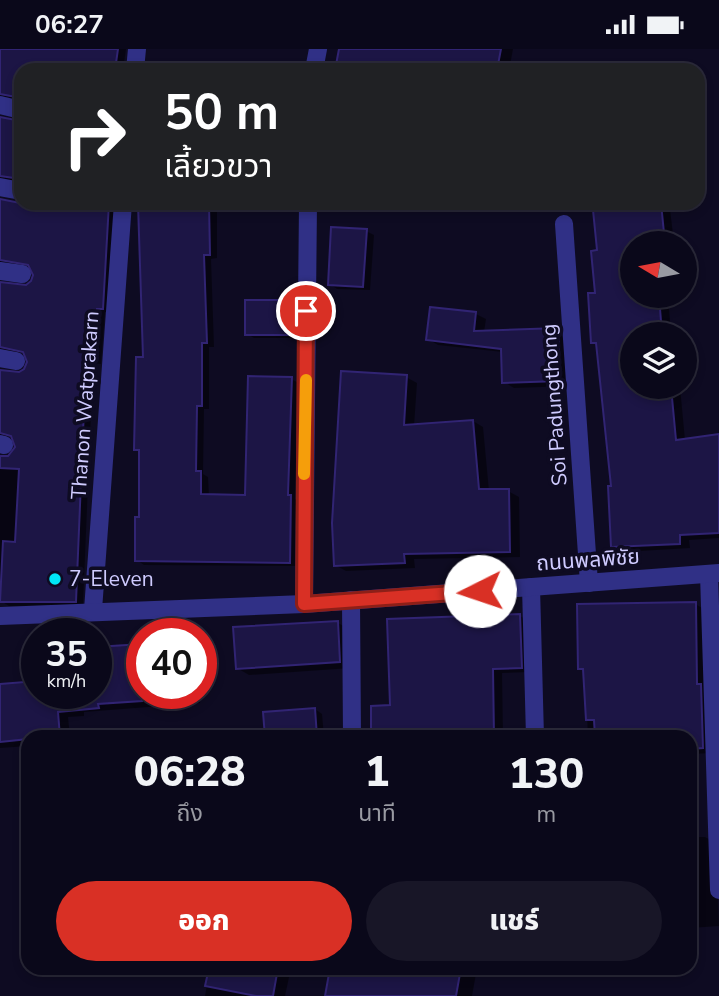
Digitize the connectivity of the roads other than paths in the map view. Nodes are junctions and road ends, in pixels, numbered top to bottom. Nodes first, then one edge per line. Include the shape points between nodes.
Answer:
1 (122, 210) edge
2 (308, 210) edge
3 (564, 224) dead end
4 (0, 271) edge
5 (22, 274) dead end
6 (714, 574) edge
7 (589, 583) junction
8 (531, 587) junction
9 (351, 600) junction
10 (304, 604) junction
11 (93, 610) junction
12 (0, 616) edge
13 (352, 730) edge
14 (535, 730) edge
15 (719, 890) edge

1 - 11 street, Thanon Watprakarn
2 - 10 street
3 - 7 street, Soi Padungthong
4 - 5 street
6 - 7 street, ถนนพลพิชัย
6 - 15 street
7 - 8 street, ถนนพลพิชัย
8 - 9 street, ถนนพลพิชัย
8 - 14 street
9 - 10 street, ถนนพลพิชัย
9 - 13 street
10 - 11 street, ถนนพลพิชัย
11 - 12 street, ถนนพลพิชัย

